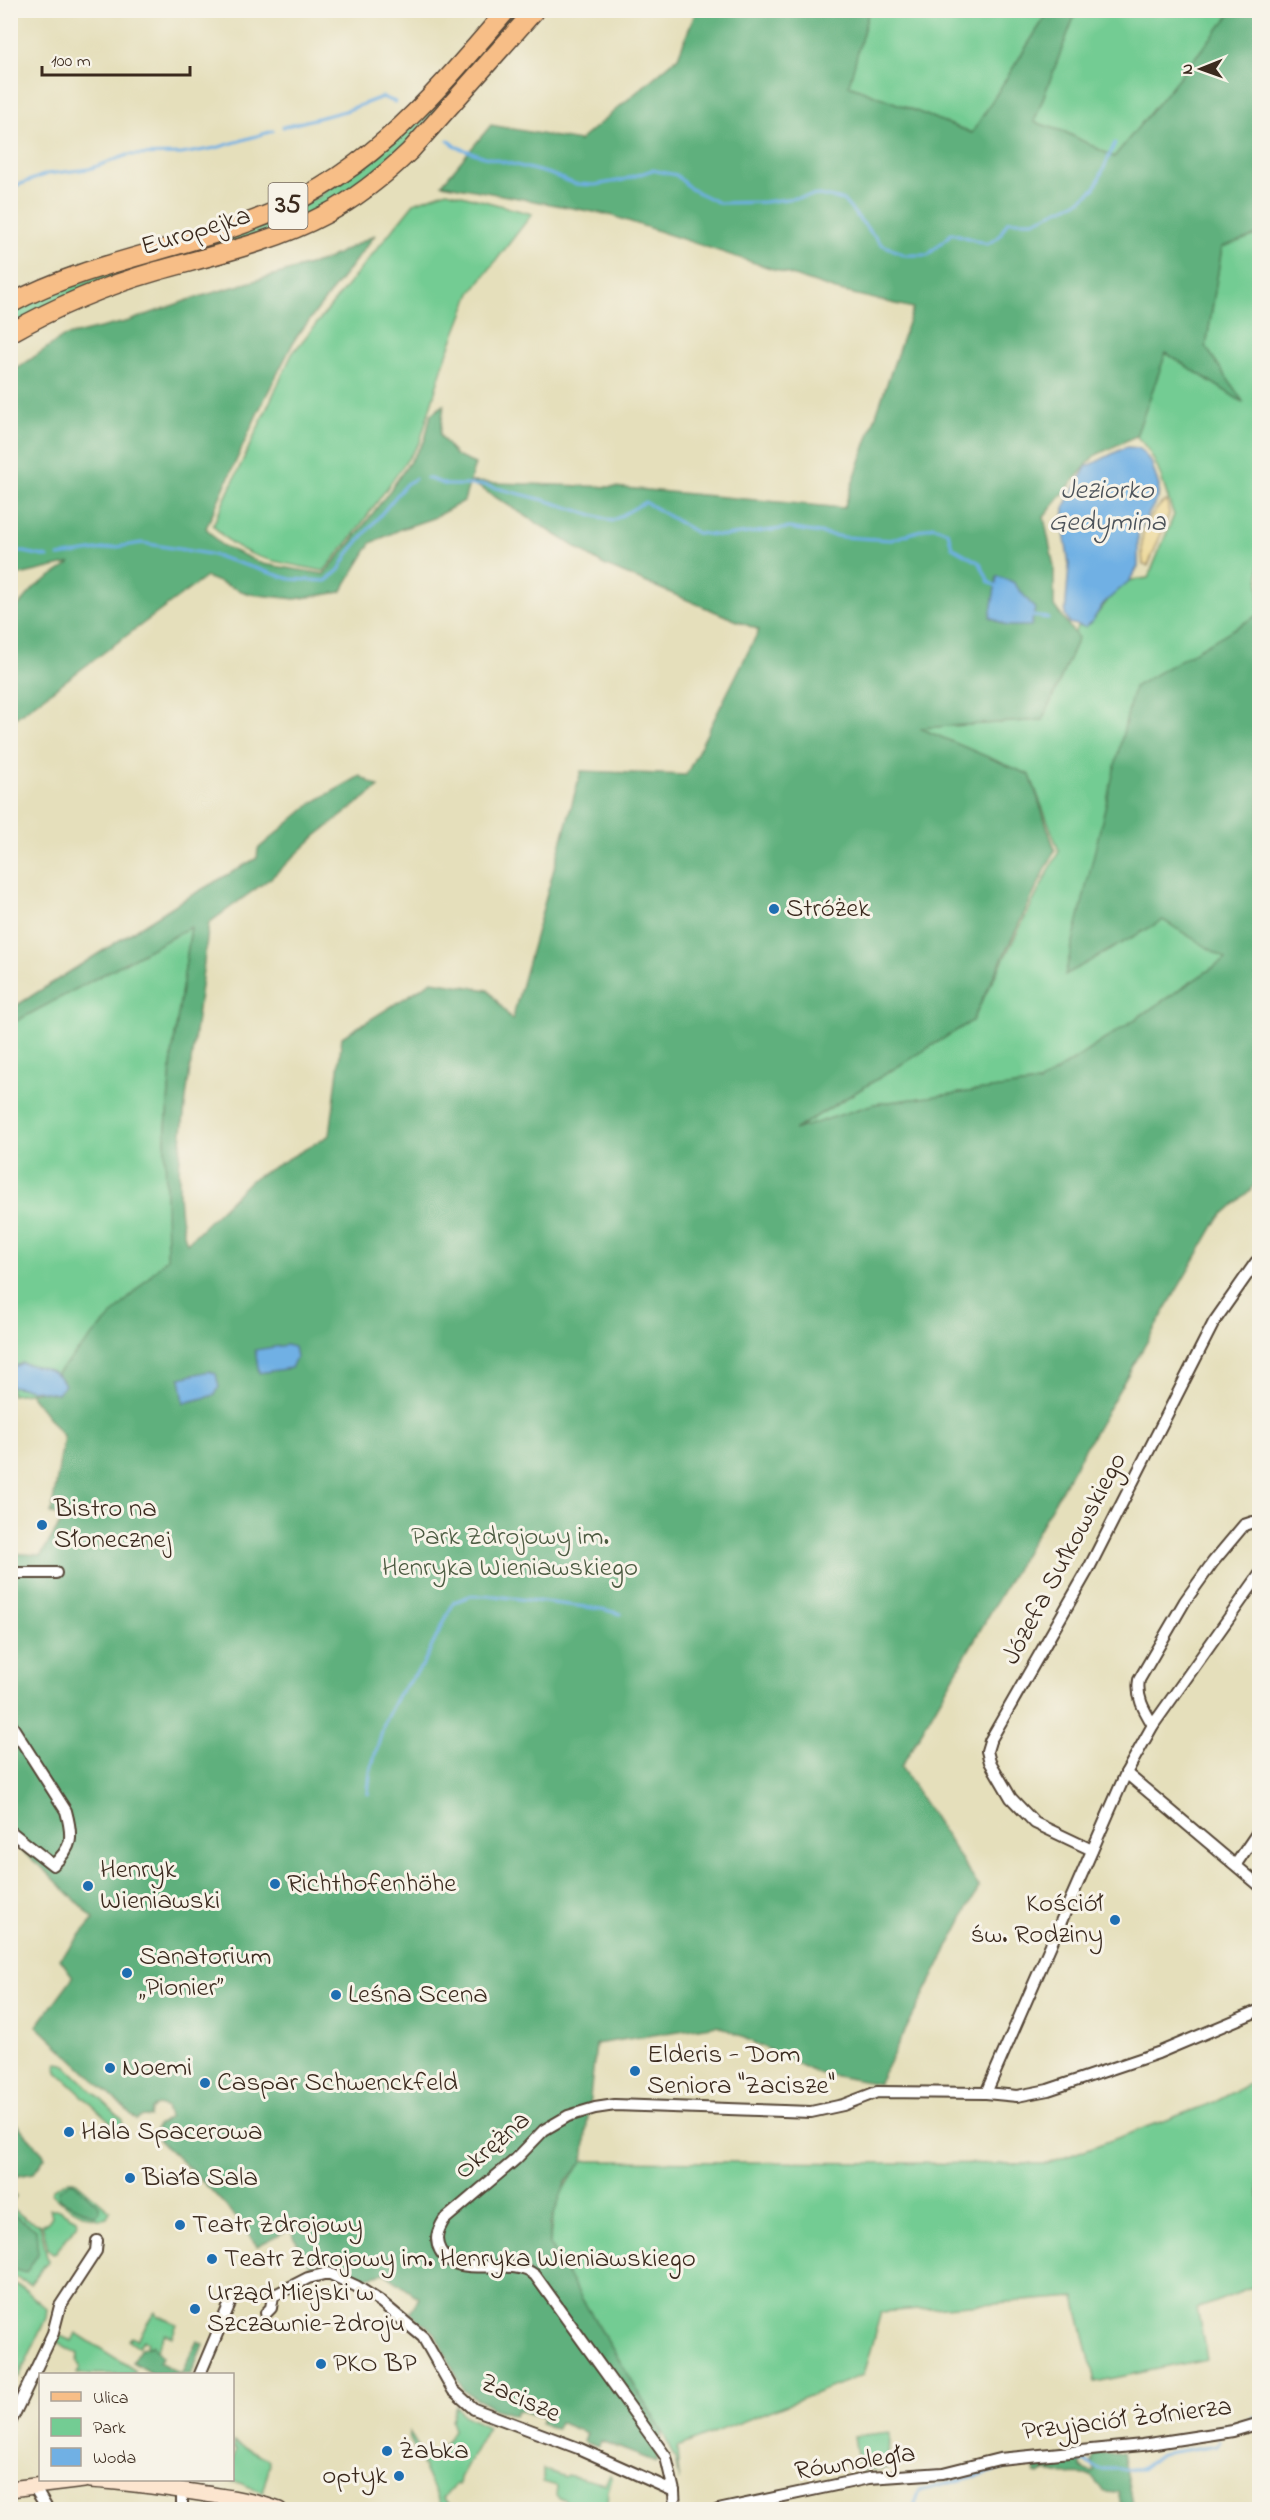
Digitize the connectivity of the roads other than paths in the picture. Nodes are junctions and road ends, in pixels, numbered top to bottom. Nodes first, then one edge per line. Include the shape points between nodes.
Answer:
1 (507, 10) edge
2 (536, 10) edge
3 (10, 304) edge
4 (10, 333) edge
5 (1260, 1262) edge
6 (1260, 1525) edge
7 (10, 1573) edge
8 (56, 1573) dead end
9 (1260, 1574) edge
10 (10, 1723) edge
11 (1153, 1725) junction
12 (1126, 1773) junction
13 (1260, 1829) edge
14 (10, 1831) edge
15 (1092, 1850) junction
16 (1236, 1864) junction
17 (1260, 1886) edge
18 (1260, 2010) edge
19 (986, 2092) junction
20 (97, 2241) dead end
21 (233, 2296) dead end
22 (266, 2313) dead end
23 (200, 2373) edge
24 (10, 2423) edge
25 (1260, 2423) edge
26 (999, 2459) joint
27 (76, 2481) edge
28 (104, 2481) edge
29 (33, 2486) junction
30 (177, 2486) edge
31 (10, 2489) edge
32 (674, 2491) junction
33 (261, 2507) edge
34 (48, 2510) edge
35 (182, 2510) edge
36 (279, 2510) edge
37 (675, 2510) edge
38 (718, 2510) edge

1 - 3 main road, Europejka / 35 via 402,126 358,165 322,189 249,222 82,272
2 - 4 main road, Europejka / 35 via 410,151 351,199 273,237 97,290
5 - 15 street, Józefa Sułkowskiego via 1256,1262 1214,1322 1089,1568 987,1751 1011,1798 1035,1823
6 - 11 street via 1244,1525 1213,1562 1185,1601 1139,1680 1137,1689 1142,1706
7 - 8 street
9 - 11 street
10 - 14 street via 66,1811 70,1843 53,1865
11 - 12 street
12 - 15 street
12 - 16 street
13 - 16 street
15 - 19 street
16 - 17 street
18 - 19 street via 1158,2053 1048,2090 1017,2096
19 - 32 street, Okrężna via 877,2092 819,2111 615,2105 595,2108 568,2116 544,2130 444,2220 437,2231 437,2245 448,2260 457,2265 523,2268 535,2276 666,2457
20 - 24 street via 96,2251 60,2306 53,2333
21 - 23 street
22 - 32 street, Zacisze via 273,2296 308,2278 328,2273 356,2286 423,2337 453,2390 474,2409 578,2448
25 - 26 street, Przyjaciół Żołnierza via 1142,2445
26 - 38 street, Równoległa via 943,2473 869,2478
27 - 29 street
28 - 30 street
29 - 31 street
29 - 34 street
30 - 33 street
30 - 35 street
32 - 37 street, Okrężna
33 - 36 street

